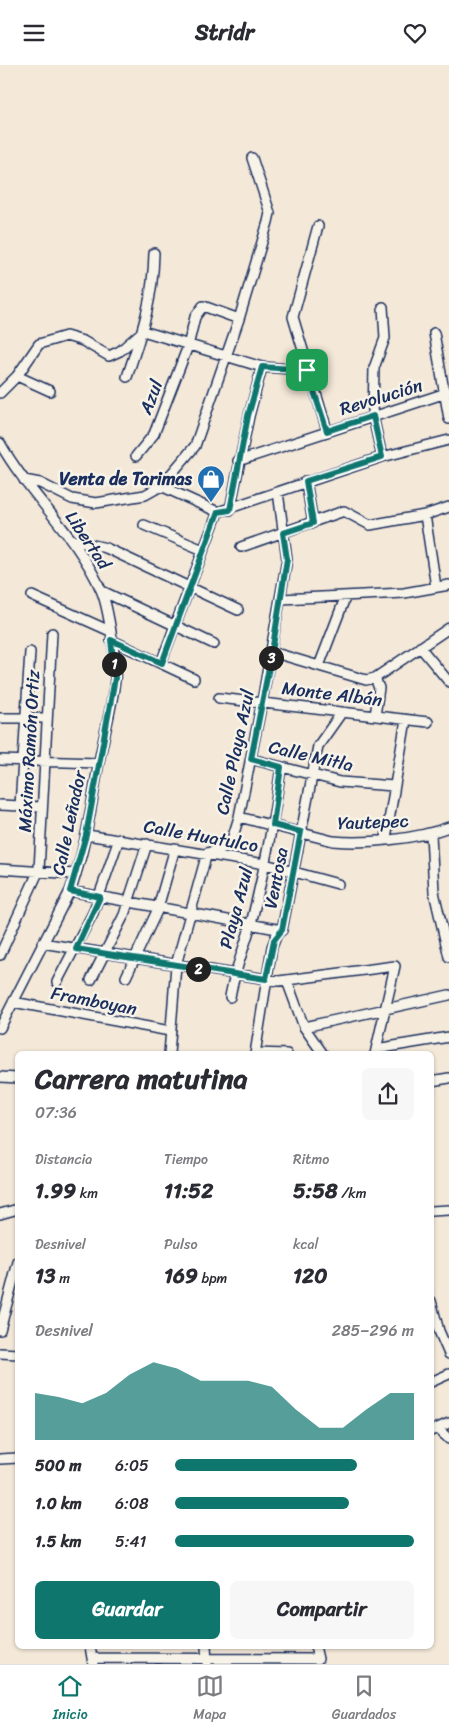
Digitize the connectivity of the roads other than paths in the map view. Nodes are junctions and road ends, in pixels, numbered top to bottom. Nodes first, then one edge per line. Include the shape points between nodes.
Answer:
1 (252, 158) dead end
2 (318, 226) dead end
3 (154, 253) dead end
4 (383, 307) dead end
5 (239, 319) junction
6 (143, 331) junction
7 (434, 333) dead end
8 (188, 345) junction
9 (226, 357) junction
10 (262, 367) junction
11 (307, 370) junction
12 (17, 376) junction
13 (127, 377) dead end
14 (50, 391) dead end
15 (0, 393) edge
16 (447, 393) edge
17 (373, 416) junction
18 (449, 419) edge
19 (327, 431) junction
20 (449, 440) edge
21 (0, 443) edge
22 (136, 456) dead end
23 (382, 457) junction
24 (238, 461) junction
25 (24, 480) junction
26 (306, 481) junction
27 (161, 486) junction
28 (278, 492) junction
29 (449, 507) edge
30 (230, 510) junction
31 (218, 512) junction
32 (425, 515) junction
33 (313, 523) junction
34 (144, 525) dead end
35 (283, 533) junction
36 (72, 540) junction
37 (242, 547) dead end
38 (203, 551) junction
39 (449, 585) edge
40 (436, 587) junction
41 (189, 588) junction
42 (102, 591) junction
43 (32, 596) dead end
44 (345, 597) junction
45 (281, 599) junction
46 (238, 610) dead end
47 (175, 626) junction
48 (449, 629) edge
49 (52, 633) dead end
50 (110, 636) junction
51 (214, 644) dead end
52 (420, 647) junction
53 (30, 652) dead end
54 (272, 652) junction
55 (162, 663) junction
56 (319, 666) junction
57 (375, 678) junction
58 (194, 679) dead end
59 (449, 682) edge
60 (219, 698) dead end
61 (262, 702) junction
62 (342, 712) junction
63 (375, 716) junction
64 (0, 717) edge
65 (25, 717) junction
66 (47, 718) junction
67 (406, 720) junction
68 (428, 722) dead end
69 (251, 759) junction
70 (0, 760) edge
71 (23, 760) junction
72 (45, 761) junction
73 (98, 763) junction
74 (281, 767) junction
75 (313, 777) junction
76 (394, 786) junction
77 (0, 805) edge
78 (20, 806) junction
79 (42, 807) junction
80 (240, 817) junction
81 (273, 825) junction
82 (449, 827) edge
83 (301, 832) junction
84 (431, 834) junction
85 (86, 835) junction
86 (386, 838) junction
87 (119, 839) junction
88 (147, 844) junction
89 (175, 848) junction
90 (207, 853) junction
91 (265, 864) junction
92 (0, 869) edge
93 (39, 870) junction
94 (295, 871) junction
95 (76, 874) junction
96 (338, 883) dead end
97 (70, 891) junction
98 (100, 897) junction
99 (129, 901) junction
100 (158, 907) junction
101 (439, 911) junction
102 (190, 912) junction
103 (449, 913) edge
104 (250, 926) junction
105 (282, 930) junction
106 (42, 943) junction
107 (76, 949) junction
108 (104, 953) junction
109 (0, 955) edge
110 (449, 957) edge
111 (135, 959) junction
112 (176, 965) junction
113 (234, 975) junction
114 (126, 977) dead end
115 (266, 979) junction
116 (91, 980) dead end
117 (287, 981) junction
118 (57, 982) dead end
119 (449, 995) edge
120 (230, 997) dead end
121 (13, 1002) junction
122 (386, 1009) junction
123 (0, 1027) edge
124 (304, 1027) junction
125 (170, 1031) junction
126 (449, 1037) edge
127 (170, 1051) edge
128 (255, 1051) edge
129 (322, 1051) edge
130 (376, 1051) edge
131 (0, 1077) edge
132 (15, 1078) edge
133 (449, 1078) edge
134 (434, 1080) edge
135 (15, 1210) edge
136 (449, 1210) edge
137 (434, 1211) edge
138 (0, 1214) edge
139 (15, 1274) edge
140 (434, 1312) edge
141 (0, 1330) edge
142 (440, 1333) edge
143 (0, 1353) edge
144 (15, 1354) edge
145 (449, 1354) edge
146 (449, 1374) edge
147 (434, 1381) edge
148 (449, 1423) edge
149 (435, 1430) edge
150 (449, 1439) edge
151 (15, 1458) edge
152 (0, 1459) edge
153 (316, 1649) edge
154 (92, 1661) edge
155 (207, 1661) edge

1 - 5 street via 270,213
2 - 11 street via 293,317
3 - 6 street via 153,287
4 - 17 street via 385,338 374,368
5 - 8 street, Azul via 202,306 195,317
5 - 9 street
6 - 8 street
6 - 12 street via 110,356 66,336 39,345
6 - 13 street
7 - 16 street
8 - 9 street
8 - 22 street, Azul via 154,434
9 - 10 street
9 - 27 street via 196,446
10 - 11 street
10 - 24 street
11 - 19 street
12 - 14 street
12 - 15 street
16 - 17 street, Revolución
16 - 18 street
17 - 19 street, Revolución
17 - 23 street
19 - 24 street, Revolución
20 - 23 street
21 - 25 street, Libertad
23 - 26 street
24 - 30 street
25 - 27 street via 40,483 72,499 96,503 145,495
25 - 36 street, Libertad
26 - 28 street
26 - 33 street
27 - 31 street
28 - 30 street
28 - 35 street, Calle Playa Azul
29 - 32 street
30 - 31 street
31 - 38 street
32 - 33 street via 370,525 344,511
32 - 40 street
33 - 35 street
34 - 38 street
35 - 37 street
35 - 45 street, Calle Playa Azul via 287,559
36 - 41 street via 106,548
36 - 42 street, Libertad
38 - 41 street
39 - 40 street
40 - 44 street
41 - 46 street
41 - 47 street
42 - 47 street
42 - 50 street, Libertad
43 - 50 street
44 - 45 street
44 - 56 street
45 - 54 street, Calle Playa Azul
47 - 51 street
47 - 55 street
48 - 52 street
49 - 66 street, Máximo Ramón Ortiz
50 - 55 street
50 - 73 street, Calle Leñador via 115,678
52 - 57 street
52 - 59 street
53 - 65 street
54 - 56 street
54 - 61 street, Calle Playa Azul
55 - 58 street
56 - 57 street via 366,680
57 - 63 street via 379,688
60 - 61 street, Monte Albán
61 - 62 street, Monte Albán
61 - 69 street, Calle Playa Azul
62 - 63 street, Monte Albán
62 - 75 street, Ventosa via 318,746
63 - 67 street, Monte Albán
64 - 65 street
65 - 66 street
65 - 71 street
66 - 72 street, Máximo Ramón Ortiz
67 - 68 street, Monte Albán
67 - 76 street
69 - 74 street, Calle Mitla
69 - 80 street, Calle Playa Azul
70 - 71 street
71 - 72 street
71 - 78 street
72 - 73 street
72 - 79 street, Máximo Ramón Ortiz
73 - 85 street, Calle Leñador
74 - 75 street, Calle Mitla
74 - 81 street, Playa Azul
75 - 76 street, Calle Mitla
75 - 83 street, Ventosa
76 - 86 street
77 - 78 street
78 - 79 street
79 - 93 street, Máximo Ramón Ortiz
80 - 81 street, Yautepec
80 - 90 street, Calle Playa Azul via 230,846
81 - 83 street, Yautepec
81 - 91 street, Playa Azul
82 - 84 street, Yautepec
83 - 86 street, Yautepec via 345,842
83 - 94 street, Ventosa
84 - 86 street, Yautepec
84 - 101 street via 434,892
85 - 87 street, Calle Huatulco
85 - 95 street, Calle Leñador
87 - 88 street, Calle Huatulco
87 - 98 street
88 - 89 street, Calle Huatulco
88 - 99 street
89 - 90 street, Calle Huatulco
89 - 100 street
90 - 91 street, Calle Huatulco
90 - 102 street
91 - 94 street, Calle Huatulco
91 - 104 street, Playa Azul
92 - 93 street
93 - 95 street
93 - 109 street
94 - 96 street, Calle Huatulco
94 - 105 street, Ventosa
95 - 97 street, Calle Leñador
97 - 98 street
97 - 106 street, Calle Leñador
98 - 99 street
98 - 107 street
99 - 100 street
99 - 108 street
100 - 102 street
100 - 111 street
101 - 103 street
101 - 110 street
102 - 104 street
102 - 112 street
104 - 105 street
104 - 113 street, Playa Azul
105 - 115 street, Ventosa via 274,940
106 - 107 street
106 - 121 street, Calle Leñador
107 - 108 street
107 - 118 street
108 - 111 street
108 - 116 street
111 - 112 street
111 - 114 street
112 - 113 street
112 - 125 street
113 - 115 street
113 - 120 street, Playa Azul
115 - 117 street
115 - 128 street, Ventosa
117 - 122 street via 395,966
117 - 124 street
119 - 122 street
121 - 123 street, Calle Leñador
121 - 125 street, Framboyan
122 - 124 street
122 - 130 street
124 - 129 street
125 - 127 street
126 - 130 street
131 - 132 street
133 - 134 street
135 - 138 street
136 - 137 street
139 - 141 street
140 - 142 street
142 - 145 street
143 - 144 street
146 - 147 street
148 - 149 street
149 - 150 street
151 - 152 street
153 - 155 street via 318,1659
154 - 155 street

